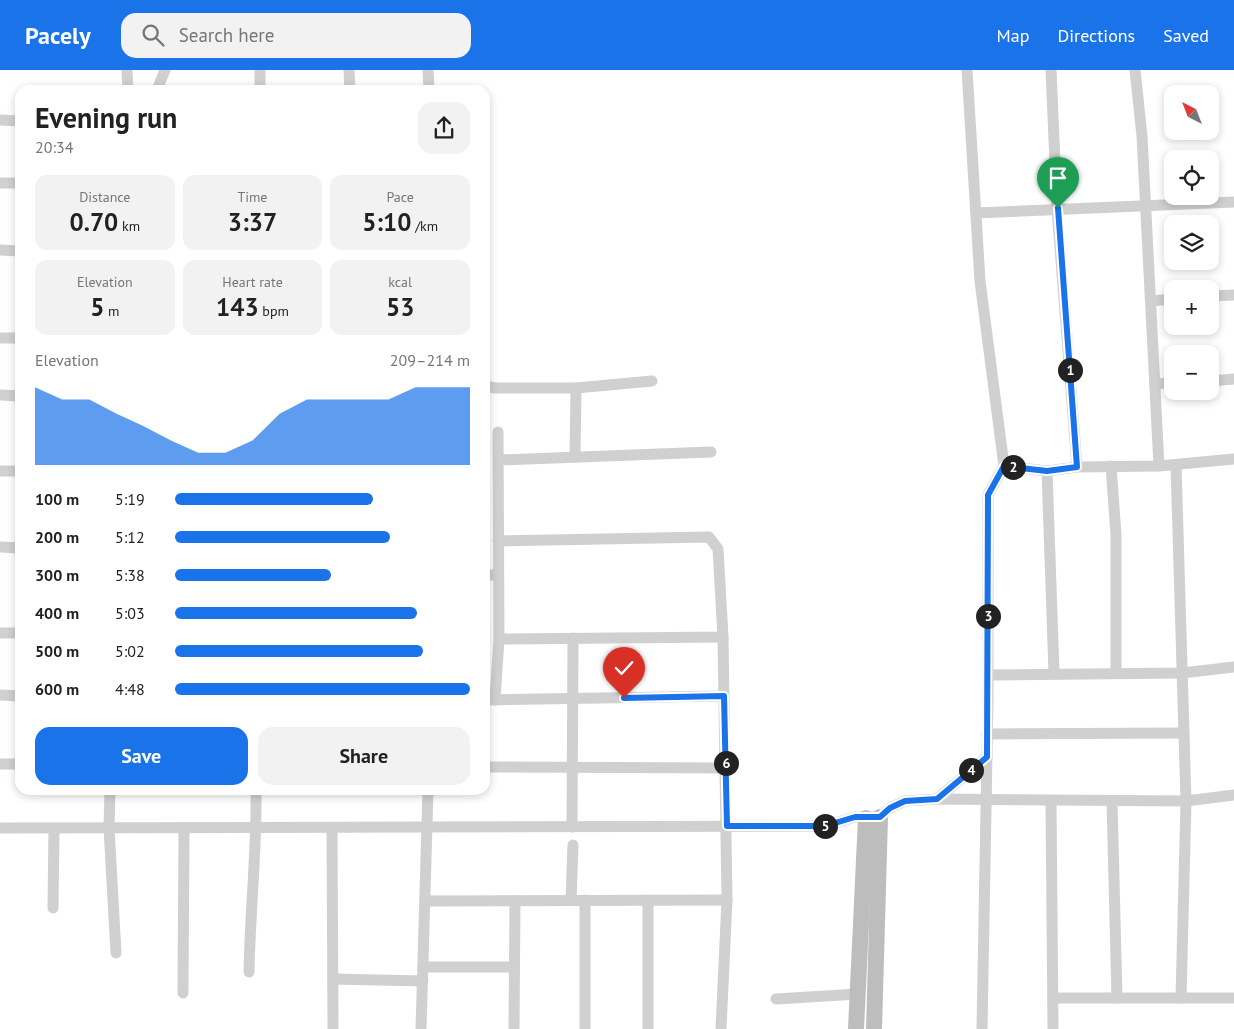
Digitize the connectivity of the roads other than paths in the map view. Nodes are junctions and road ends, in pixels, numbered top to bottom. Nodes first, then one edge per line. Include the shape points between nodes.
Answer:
1 (128, 70) edge
2 (165, 70) edge
3 (260, 70) edge
4 (350, 70) edge
5 (428, 70) edge
6 (967, 70) edge
7 (1051, 70) edge
8 (1135, 70) edge
9 (128, 85) edge
10 (159, 85) edge
11 (260, 85) edge
12 (350, 85) edge
13 (429, 85) edge
14 (0, 120) edge
15 (15, 121) edge
16 (0, 183) edge
17 (15, 183) edge
18 (1234, 202) edge
19 (1146, 204) junction
20 (1058, 208) junction
21 (976, 213) junction
22 (0, 250) edge
23 (15, 251) edge
24 (1234, 295) edge
25 (1219, 296) edge
26 (1164, 300) edge
27 (1151, 301) junction
28 (0, 338) edge
29 (15, 338) edge
30 (1234, 379) edge
31 (1219, 380) edge
32 (652, 381) dead end
33 (1164, 383) edge
34 (1155, 384) junction
35 (490, 387) edge
36 (576, 388) junction
37 (0, 395) edge
38 (15, 396) edge
39 (498, 432) dead end
40 (712, 452) dead end
41 (575, 457) junction
42 (1234, 459) edge
43 (498, 460) junction
44 (1176, 465) junction
45 (1004, 466) junction
46 (1111, 466) junction
47 (1159, 466) junction
48 (1077, 467) junction
49 (0, 471) edge
50 (15, 471) edge
51 (1047, 471) junction
52 (498, 542) junction
53 (0, 547) edge
54 (15, 548) edge
55 (490, 575) edge
56 (498, 576) junction
57 (0, 633) edge
58 (15, 633) edge
59 (723, 637) junction
60 (573, 638) junction
61 (499, 639) junction
62 (1234, 668) edge
63 (1054, 672) junction
64 (1116, 673) junction
65 (1182, 673) junction
66 (988, 674) junction
67 (0, 695) edge
68 (15, 696) edge
69 (724, 696) junction
70 (490, 700) edge
71 (573, 700) junction
72 (1184, 733) junction
73 (987, 734) junction
74 (987, 757) junction
75 (0, 764) edge
76 (15, 764) edge
77 (490, 767) edge
78 (572, 768) junction
79 (726, 768) junction
80 (110, 795) edge
81 (256, 795) edge
82 (428, 795) edge
83 (1234, 795) edge
84 (937, 799) junction
85 (986, 800) junction
86 (1051, 801) junction
87 (1112, 801) junction
88 (1186, 801) junction
89 (873, 817) junction
90 (727, 826) junction
91 (428, 827) junction
92 (572, 827) junction
93 (0, 828) edge
94 (54, 828) junction
95 (109, 828) junction
96 (184, 828) junction
97 (332, 828) junction
98 (257, 829) junction
99 (573, 845) dead end
100 (515, 900) junction
101 (570, 900) junction
102 (586, 900) junction
103 (648, 900) junction
104 (727, 900) junction
105 (425, 901) junction
106 (53, 908) dead end
107 (116, 953) dead end
108 (423, 967) junction
109 (514, 967) junction
110 (249, 972) dead end
111 (333, 979) junction
112 (422, 981) junction
113 (183, 993) dead end
114 (858, 994) junction
115 (1053, 998) junction
116 (1116, 998) junction
117 (1180, 998) junction
118 (1234, 998) edge
119 (776, 999) dead end
120 (333, 1029) edge
121 (421, 1029) edge
122 (514, 1029) edge
123 (585, 1029) edge
124 (648, 1029) edge
125 (721, 1029) edge
126 (856, 1029) edge
127 (874, 1029) edge
128 (982, 1029) edge
129 (1053, 1029) edge

1 - 9 street
2 - 10 street
3 - 11 street
4 - 12 street
5 - 13 street
6 - 21 street
7 - 20 street
8 - 19 street
14 - 15 street
16 - 17 street
18 - 19 street
19 - 20 street
19 - 27 street
20 - 21 street
20 - 48 street
21 - 45 street via 980,281
22 - 23 street
24 - 25 street
26 - 27 street
27 - 34 street
28 - 29 street
30 - 31 street
32 - 36 street
33 - 34 street
34 - 47 street
35 - 36 street
36 - 41 street
37 - 38 street
39 - 43 street
40 - 41 street
41 - 43 street
42 - 44 street
43 - 52 street
44 - 47 street
44 - 65 street
45 - 51 street
45 - 66 street via 988,495
46 - 47 street
46 - 48 street
46 - 64 street via 1116,535
48 - 51 street
49 - 50 street
51 - 63 street
52 - 56 street
52 - 59 street via 709,537 718,549
53 - 54 street
55 - 56 street
56 - 61 street
57 - 58 street
59 - 60 street
59 - 69 street
60 - 61 street
60 - 71 street
61 - 70 street
62 - 65 street
63 - 64 street
63 - 66 street
64 - 65 street
65 - 72 street
66 - 73 street
67 - 68 street
69 - 71 street
69 - 79 street
70 - 71 street
71 - 78 street
72 - 73 street
72 - 88 street
73 - 74 street
74 - 84 street
74 - 85 street
75 - 76 street
77 - 78 street
78 - 79 street
78 - 92 street
79 - 90 street
80 - 95 street
81 - 98 street
82 - 91 street
83 - 88 street
84 - 85 street
84 - 89 street via 905,801
85 - 86 street
85 - 128 street
86 - 87 street
86 - 115 street
87 - 88 street
87 - 116 street
88 - 117 street
89 - 90 street via 855,817 825,826
89 - 114 street
89 - 127 street
90 - 92 street
90 - 104 street
91 - 92 street
91 - 97 street
91 - 105 street
93 - 94 street
94 - 95 street
94 - 106 street
95 - 96 street
95 - 107 street
96 - 98 street
96 - 113 street
97 - 98 street
97 - 111 street
98 - 110 street
99 - 101 street
100 - 101 street
100 - 105 street
100 - 109 street
101 - 102 street
102 - 103 street
102 - 123 street
103 - 104 street
103 - 124 street
104 - 125 street
105 - 108 street
108 - 109 street
108 - 112 street
109 - 122 street
111 - 112 street
111 - 120 street
112 - 121 street
114 - 119 street
114 - 126 street
115 - 116 street
115 - 129 street
116 - 117 street
117 - 118 street

